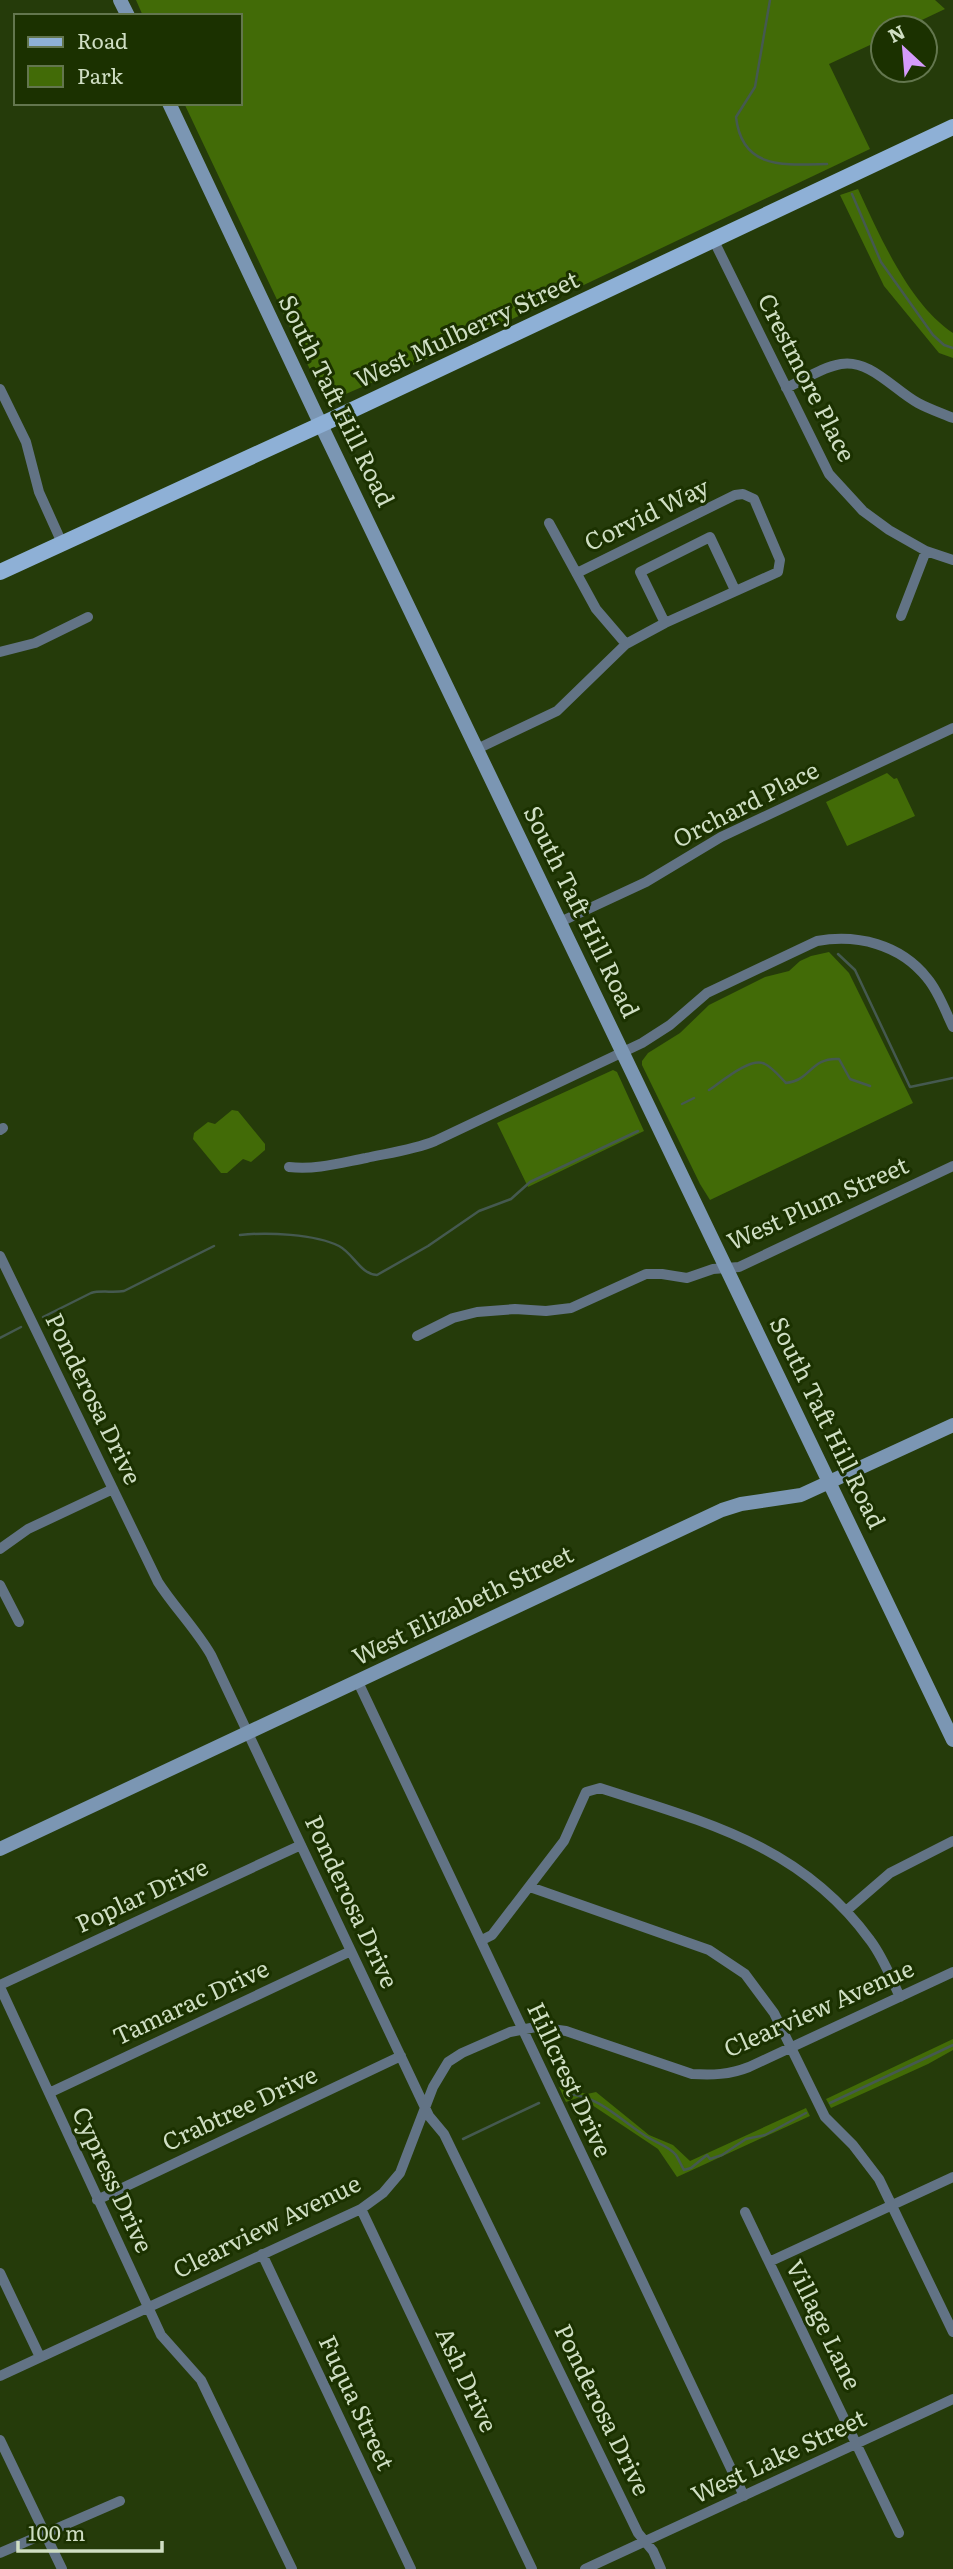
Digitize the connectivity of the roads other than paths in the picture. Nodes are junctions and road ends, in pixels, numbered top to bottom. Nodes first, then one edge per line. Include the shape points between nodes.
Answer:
1 (170, 105) edge
2 (953, 127) edge
3 (713, 240) junction
4 (786, 388) junction
5 (0, 389) edge
6 (953, 418) edge
7 (321, 425) junction
8 (549, 523) dead end
9 (62, 543) junction
10 (926, 551) junction
11 (953, 560) edge
12 (0, 572) edge
13 (578, 573) junction
14 (735, 590) junction
15 (901, 616) dead end
16 (88, 617) dead end
17 (665, 623) junction
18 (626, 644) junction
19 (0, 652) edge
20 (953, 728) edge
21 (477, 749) junction
22 (560, 922) junction
23 (953, 1027) edge
24 (623, 1051) junction
25 (953, 1166) edge
26 (289, 1167) dead end
27 (0, 1256) edge
28 (727, 1268) junction
29 (417, 1336) dead end
30 (953, 1426) edge
31 (830, 1483) junction
32 (113, 1489) junction
33 (0, 1549) edge
34 (0, 1584) edge
35 (19, 1622) dead end
36 (358, 1682) junction
37 (248, 1733) junction
38 (953, 1740) edge
39 (953, 1841) edge
40 (301, 1845) junction
41 (0, 1849) edge
42 (530, 1887) junction
43 (846, 1911) junction
44 (482, 1940) junction
45 (351, 1951) junction
46 (953, 1972) edge
47 (0, 1986) edge
48 (900, 1997) junction
49 (520, 2028) junction
50 (792, 2048) junction
51 (401, 2056) junction
52 (49, 2094) junction
53 (425, 2107) junction
54 (953, 2177) edge
55 (97, 2200) junction
56 (891, 2206) junction
57 (361, 2209) junction
58 (745, 2212) dead end
59 (262, 2254) junction
60 (769, 2262) junction
61 (0, 2273) edge
62 (148, 2308) junction
63 (953, 2332) edge
64 (40, 2357) junction
65 (0, 2376) edge
66 (953, 2399) edge
67 (0, 2440) edge
68 (857, 2444) junction
69 (744, 2496) junction
70 (120, 2501) dead end
71 (45, 2533) junction
72 (899, 2533) dead end
73 (645, 2542) junction
74 (0, 2553) edge
75 (62, 2569) edge
76 (292, 2569) edge
77 (411, 2569) edge
78 (532, 2569) edge
79 (585, 2569) edge
80 (661, 2569) edge

1 - 7 main road, South Taft Hill Road
2 - 3 main road, West Mulberry Street
3 - 4 street, Crestmore Place
3 - 7 main road, West Mulberry Street
4 - 6 street via 822,370 851,363
4 - 10 street, Crestmore Place via 829,474 845,493 889,530
5 - 9 street via 26,442 39,492
7 - 9 main road, West Mulberry Street
7 - 21 main road, South Taft Hill Road
8 - 13 street
9 - 12 main road, West Mulberry Street
10 - 11 street, Crestmore Place
10 - 15 street
13 - 14 street, Corvid Way via 743,494 754,499 780,560 778,572
13 - 18 street via 596,609
14 - 17 street
14 - 17 street via 710,537 640,572
16 - 19 street via 35,643
17 - 18 street
18 - 21 street via 557,711
20 - 22 street, Orchard Place via 721,837 646,882
21 - 22 main road, South Taft Hill Road
22 - 24 main road, South Taft Hill Road
23 - 24 street via 932,985 910,962 880,945 831,938 803,946 719,986 659,1034
24 - 26 street via 420,1147 309,1169
24 - 28 main road, South Taft Hill Road
25 - 28 street, West Plum Street
27 - 32 street, Ponderosa Drive
28 - 29 street, West Plum Street via 687,1278 646,1274 577,1306 477,1312
28 - 31 main road, South Taft Hill Road
30 - 31 main road, West Elizabeth Street
31 - 36 main road, West Elizabeth Street via 791,1498 731,1506
31 - 38 main road, South Taft Hill Road
32 - 33 street via 28,1529
32 - 37 street, Ponderosa Drive via 158,1581 205,1645
34 - 35 street
36 - 37 main road, West Elizabeth Street
36 - 44 street, Hillcrest Drive
37 - 40 street, Ponderosa Drive
37 - 41 main road, West Elizabeth Street
39 - 43 street via 890,1873
40 - 45 street, Ponderosa Drive
40 - 47 street, Poplar Drive
42 - 43 street via 564,1841 582,1798 600,1788 746,1838 791,1863
42 - 44 street via 492,1935
42 - 50 street via 723,1958 760,1991
43 - 48 street via 872,1942
44 - 49 street, Hillcrest Drive
45 - 51 street, Ponderosa Drive
45 - 52 street, Tamarac Drive
46 - 48 street, Clearview Avenue
47 - 52 street, Cypress Drive
48 - 50 street, Clearview Avenue
49 - 50 street, Clearview Avenue via 566,2031 692,2074 736,2072
49 - 53 street, Clearview Avenue via 448,2062
49 - 69 street, Hillcrest Drive
50 - 56 street via 825,2117 867,2162
51 - 53 street, Ponderosa Drive
51 - 55 street, Crabtree Drive
52 - 55 street, Cypress Drive
53 - 57 street, Clearview Avenue via 400,2173
53 - 73 street, Ponderosa Drive via 444,2134
54 - 56 street
55 - 62 street, Cypress Drive
56 - 60 street
56 - 63 street
57 - 59 street, Clearview Avenue
57 - 78 street, Ash Drive
58 - 60 street, Village Lane
59 - 62 street, Clearview Avenue
59 - 77 street, Fuqua Street
60 - 68 street, Village Lane
61 - 64 street
62 - 64 street, Clearview Avenue
62 - 76 street, Cypress Drive via 161,2335 201,2379
64 - 65 street, Clearview Avenue
66 - 68 street, West Lake Street
67 - 71 street
68 - 69 street, West Lake Street
68 - 72 street, Village Lane
69 - 73 street, West Lake Street
70 - 71 street
71 - 74 street
71 - 75 street
73 - 79 street, West Lake Street
73 - 80 street, Ponderosa Drive

